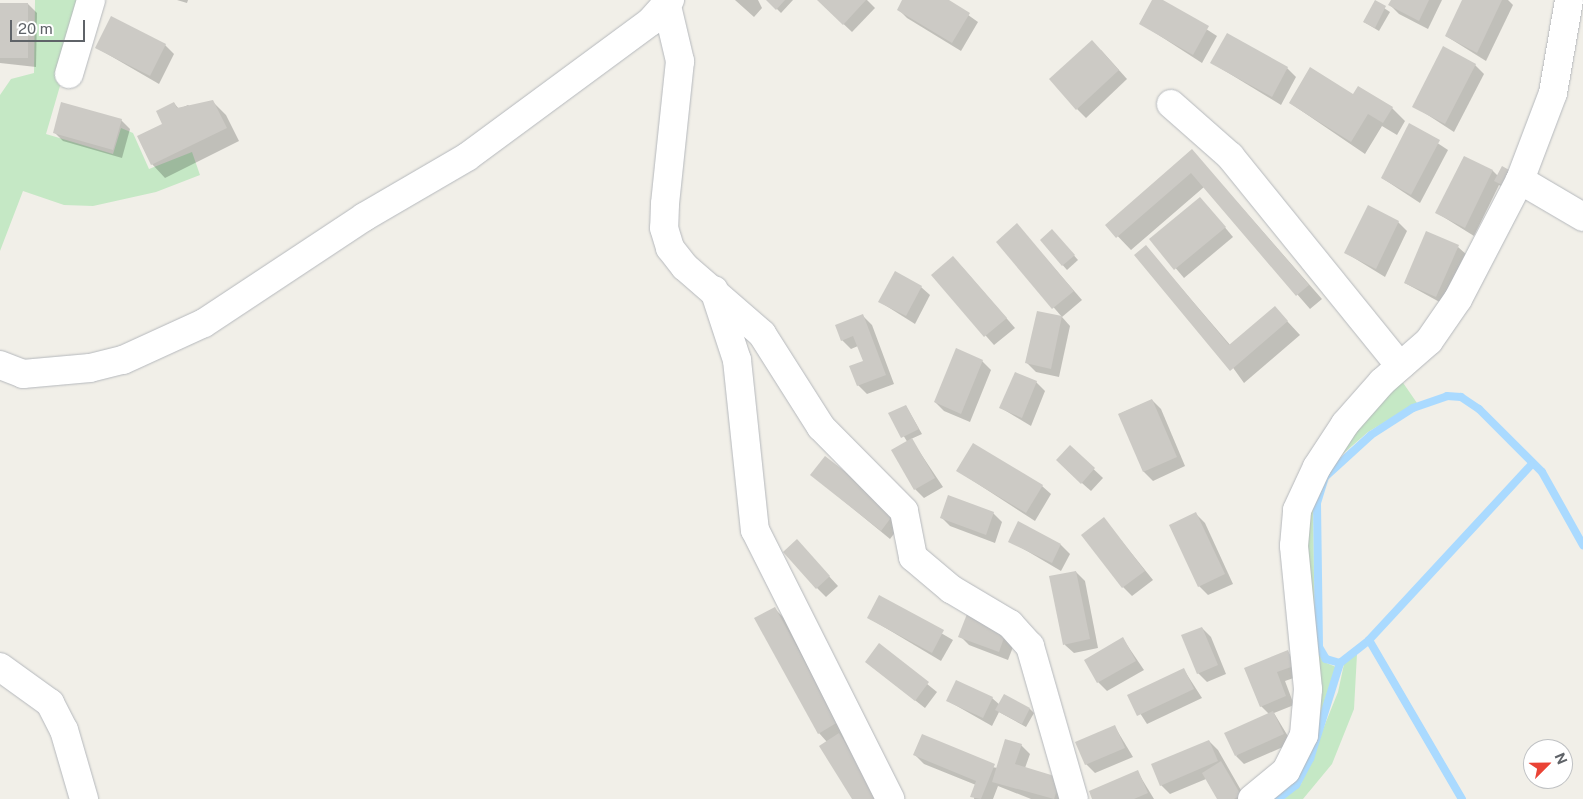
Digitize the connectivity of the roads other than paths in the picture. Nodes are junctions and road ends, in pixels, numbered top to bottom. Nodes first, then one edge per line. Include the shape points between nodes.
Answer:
1 (91, 0) edge
2 (1569, 0) edge
3 (668, 3) edge
4 (69, 74) dead end
5 (1171, 104) dead end
6 (1520, 180) junction
7 (1583, 216) edge
8 (714, 290) junction
9 (0, 366) edge
10 (1400, 366) junction
11 (0, 667) edge
12 (84, 799) edge
13 (890, 799) edge
14 (1074, 799) edge
15 (1252, 799) edge

1 - 4 street
2 - 6 street via 1552,93
3 - 8 street via 680,61 664,228 670,248 684,267
3 - 9 street via 467,157 364,217 204,323 123,360 90,368 23,374
5 - 10 street via 1230,156
6 - 7 street
6 - 10 street via 1458,300 1429,340
8 - 13 street via 739,376 755,530
8 - 14 street via 762,334 821,427 904,511 912,557 951,588 1010,624 1030,646
10 - 15 street via 1345,424 1317,467 1297,510 1294,546 1308,689 1304,735 1286,772
11 - 12 street via 50,703 64,730

